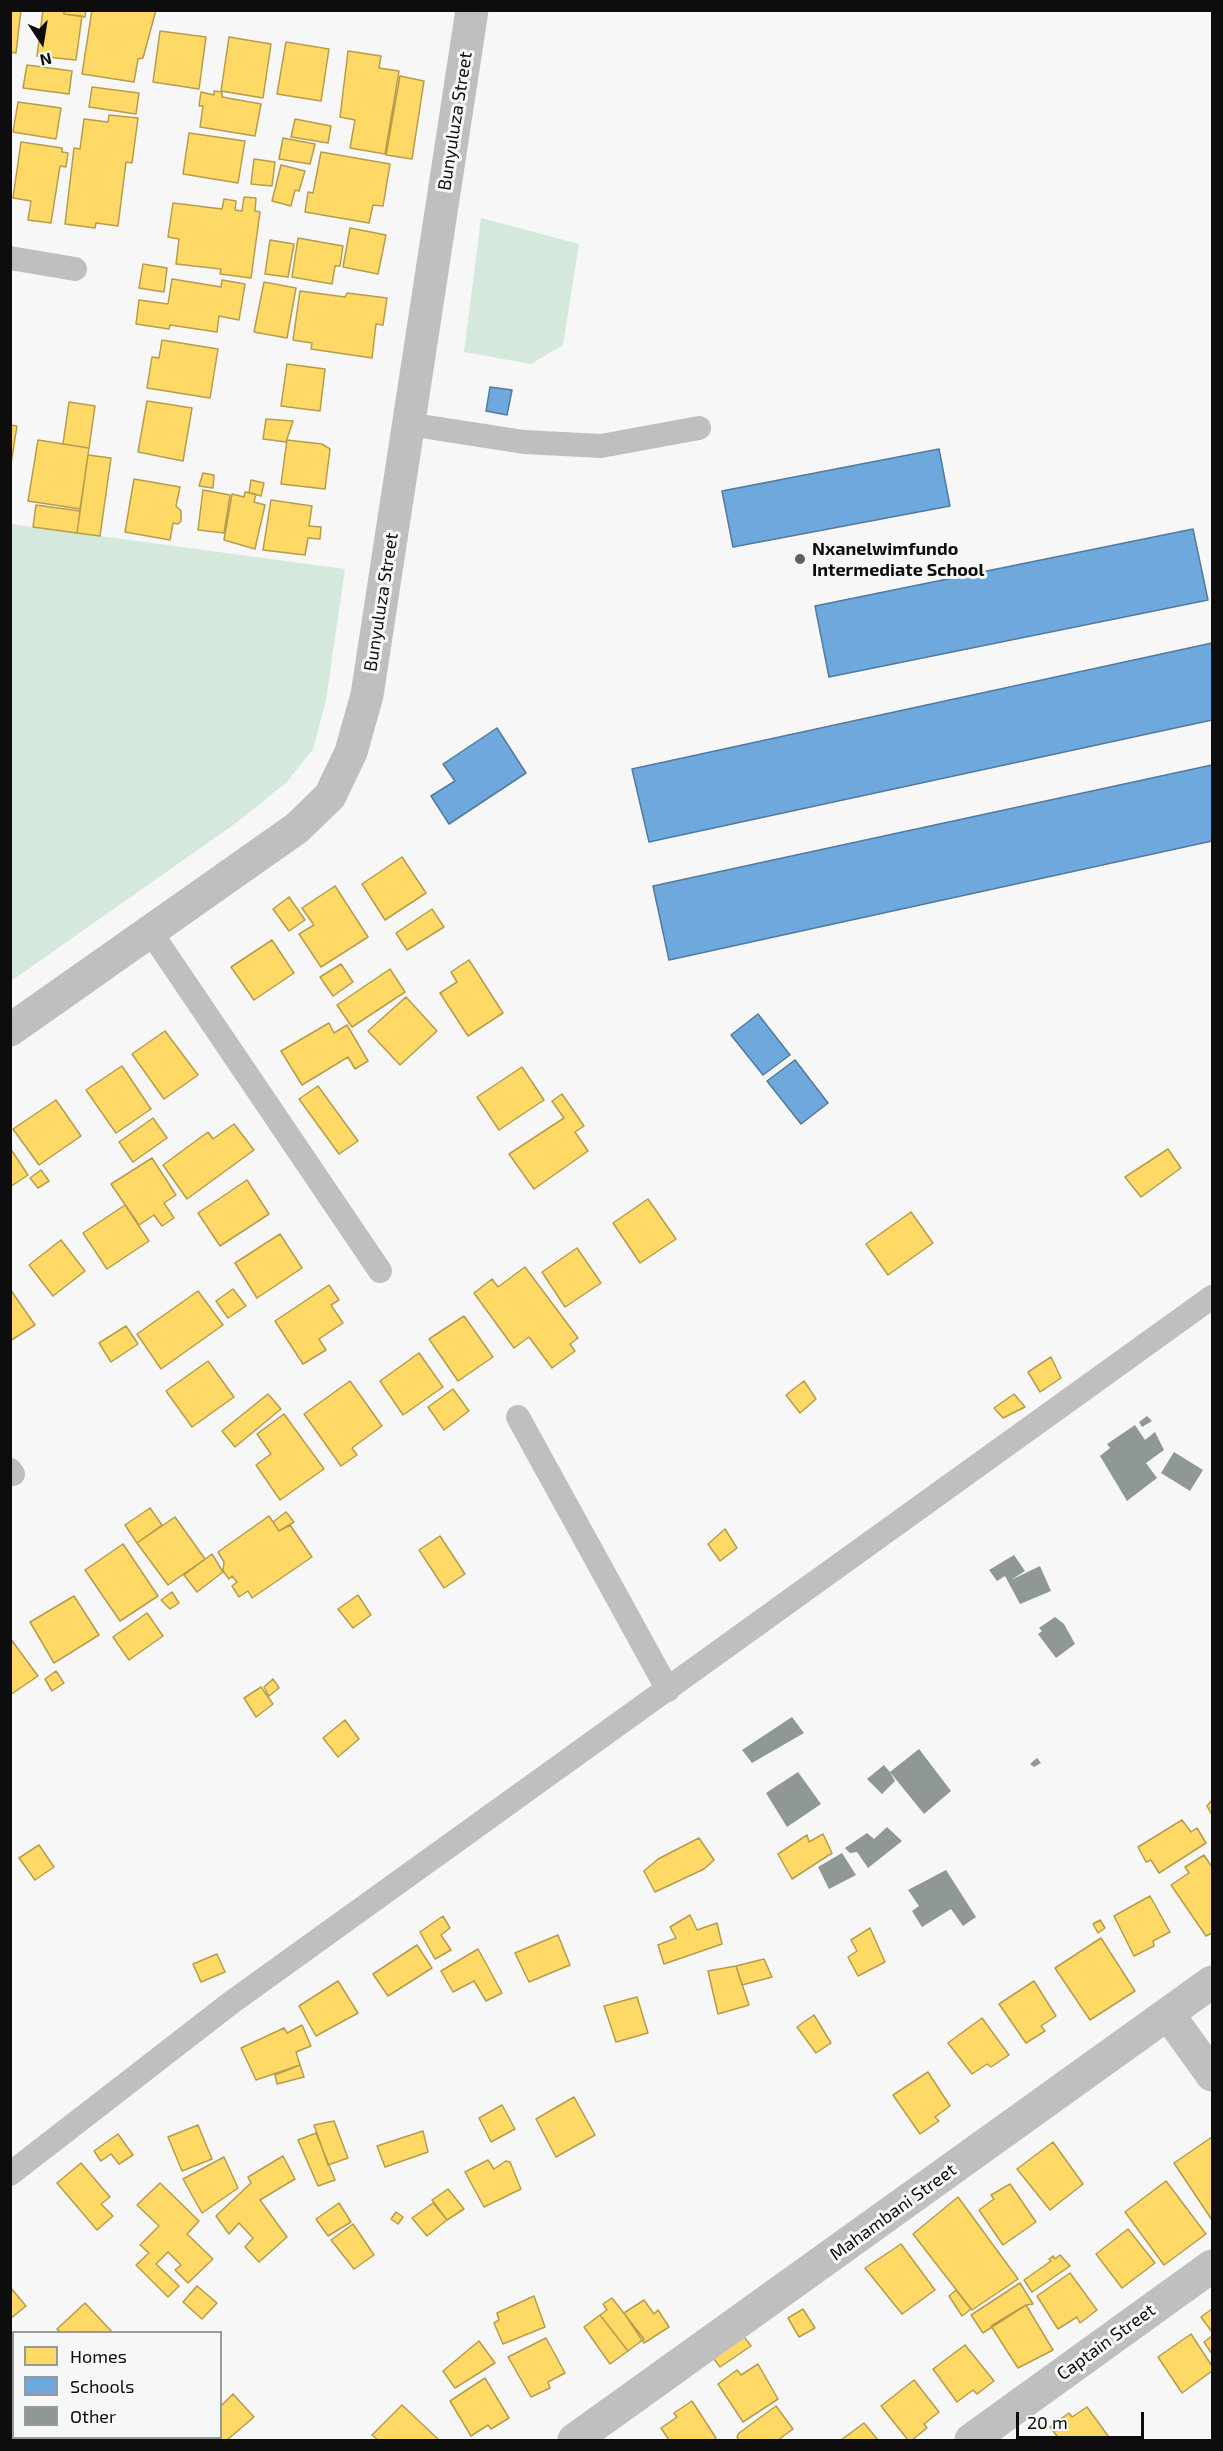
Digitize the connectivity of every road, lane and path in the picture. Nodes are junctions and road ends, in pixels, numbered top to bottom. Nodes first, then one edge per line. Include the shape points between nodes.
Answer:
1 (472, 10) edge
2 (10, 258) edge
3 (75, 269) dead end
4 (408, 424) junction
5 (699, 428) dead end
6 (150, 931) junction
7 (10, 1030) edge
8 (380, 1271) dead end
9 (1212, 1298) edge
10 (518, 1417) dead end
11 (668, 1690) junction
12 (1212, 1982) edge
13 (1168, 2014) junction
14 (1212, 2075) edge
15 (10, 2174) edge
16 (1212, 2266) edge
17 (574, 2440) edge
18 (971, 2440) edge

1 - 4 street, Bunyuluza Street
2 - 3 lane
4 - 5 lane via 524,442 601,446
4 - 6 street, Bunyuluza Street via 367,694 351,752 330,796 297,828
6 - 7 street, Bunyuluza Street
6 - 8 lane
9 - 11 lane
10 - 11 lane
11 - 15 lane via 232,2002
12 - 13 street, Mahambani Street
13 - 14 street
13 - 17 street, Mahambani Street
16 - 18 street, Captain Street

